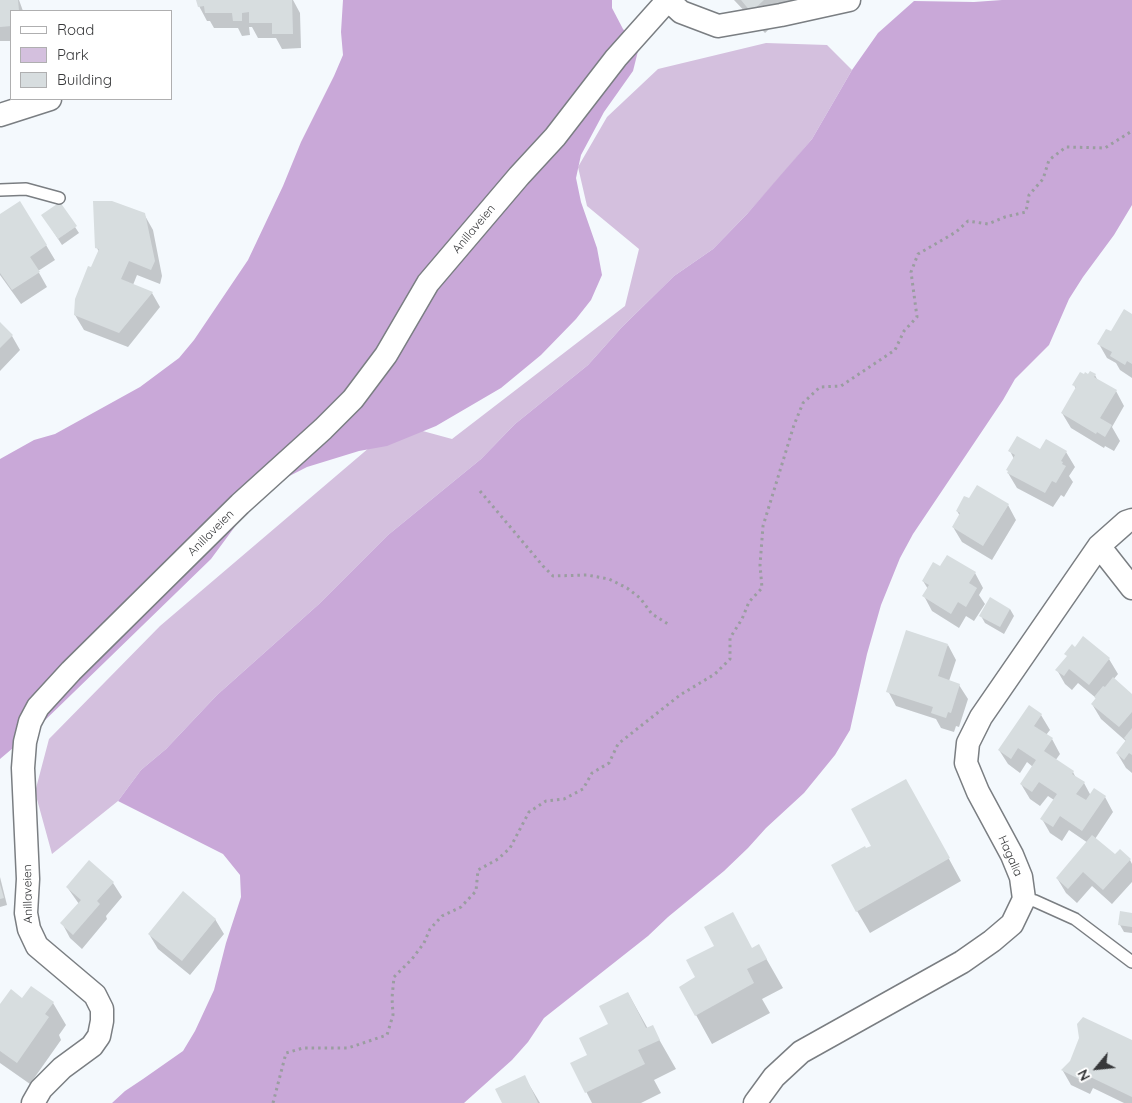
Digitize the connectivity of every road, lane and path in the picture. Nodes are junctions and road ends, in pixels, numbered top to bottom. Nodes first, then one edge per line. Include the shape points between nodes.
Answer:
1 (668, 0) edge
2 (849, 0) edge
3 (47, 100) edge
4 (0, 115) edge
5 (1132, 132) edge
6 (0, 190) edge
7 (59, 198) dead end
8 (480, 491) dead end
9 (1132, 520) edge
10 (1099, 546) junction
11 (1132, 588) edge
12 (668, 624) dead end
13 (1024, 899) junction
14 (1132, 962) edge
15 (32, 1103) edge
16 (273, 1103) edge
17 (755, 1103) edge

1 - 2 street, Anillaveien via 681,12 718,26
1 - 15 street, Anillaveien via 428,283 386,355 353,399 240,504 38,707 25,742 23,768 29,929 37,946 95,995 102,1009 102,1021 99,1036 92,1046 62,1068
3 - 4 street
5 - 16 path via 1105,148 1066,147 1049,160 1043,179 1028,195 1026,212 988,224 968,222 918,254 911,272 917,317 904,330 894,350 841,386 820,388 803,403 763,526 762,588 749,602 730,638 730,659 715,674 680,695 618,744 609,763 592,773 584,789 564,799 546,801 529,812 510,848 478,870 476,892 462,907 442,916 412,959 394,977 393,1016 387,1035 348,1048 302,1048 286,1053
6 - 7 lane via 26,189
8 - 12 path via 553,576 587,575 609,579 627,588 652,614
9 - 10 street, Hagalia
10 - 11 street
10 - 13 street, Hagalia via 981,717 968,743 966,763 1012,855
13 - 14 lane via 1075,919
13 - 17 street via 1012,924 992,940 962,962 801,1052 774,1077

